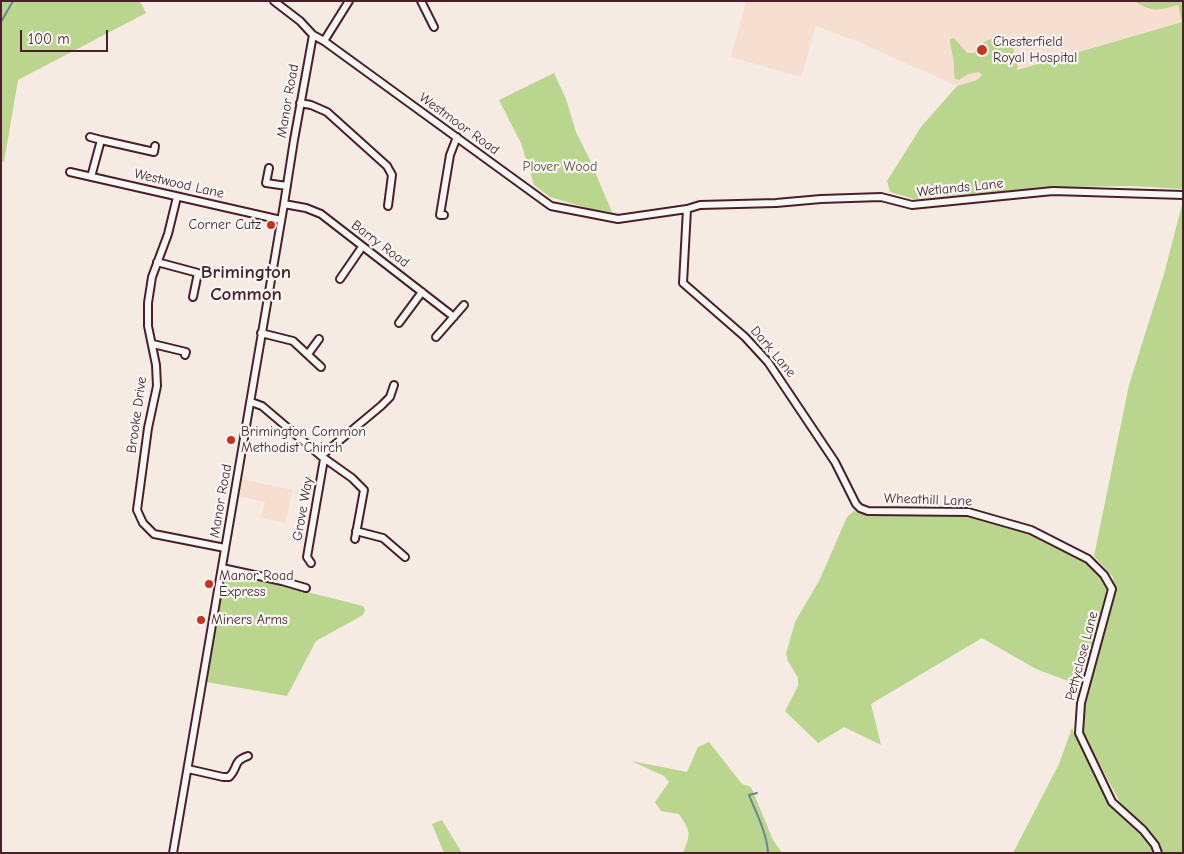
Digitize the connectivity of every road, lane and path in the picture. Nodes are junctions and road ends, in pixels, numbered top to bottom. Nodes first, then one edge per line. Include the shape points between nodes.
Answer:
1 (274, 1) edge
2 (349, 1) edge
3 (421, 1) edge
4 (434, 27) dead end
5 (313, 35) junction
6 (324, 41) junction
7 (300, 103) junction
8 (90, 136) dead end
9 (457, 137) junction
10 (101, 140) junction
11 (155, 146) dead end
12 (269, 168) dead end
13 (70, 172) dead end
14 (91, 177) junction
15 (287, 186) junction
16 (1180, 196) edge
17 (176, 197) junction
18 (284, 204) junction
19 (388, 206) dead end
20 (686, 209) junction
21 (444, 215) dead end
22 (281, 220) junction
23 (362, 247) junction
24 (157, 262) junction
25 (340, 279) dead end
26 (422, 292) junction
27 (193, 297) dead end
28 (464, 305) dead end
29 (454, 317) junction
30 (399, 323) dead end
31 (261, 333) junction
32 (436, 337) dead end
33 (319, 339) dead end
34 (153, 344) junction
35 (185, 354) dead end
36 (308, 354) junction
37 (321, 366) dead end
38 (394, 385) dead end
39 (251, 402) junction
40 (322, 457) junction
41 (868, 511) joint
42 (225, 548) junction
43 (405, 557) dead end
44 (311, 563) dead end
45 (222, 568) junction
46 (306, 588) dead end
47 (1112, 589) joint
48 (248, 756) dead end
49 (188, 768) junction
50 (173, 853) edge
51 (1158, 853) edge

1 - 5 street, Westmoor Road
2 - 6 street
3 - 4 street
5 - 6 street, Westmoor Road
5 - 7 street, Manor Road
6 - 9 street, Westmoor Road
7 - 15 street, Manor Road
7 - 19 street via 327,112 387,166 392,175
8 - 10 street
9 - 20 street, Westmoor Road via 552,206 618,219
9 - 21 street via 448,163 440,214
10 - 11 street via 154,152
10 - 14 street
12 - 15 street via 266,184
13 - 14 street, Westwood Lane
14 - 17 street, Westwood Lane
15 - 18 street, Manor Road
16 - 20 street, Wetlands Lane via 1053,191 912,205 881,197 700,204
17 - 22 street, Westwood Lane
17 - 24 street, Brooke Drive via 168,234
18 - 22 street, Manor Road
18 - 23 street, Barry Road via 321,214
20 - 41 street, Dark Lane via 683,283 745,337 768,362 834,462 856,504
22 - 31 street, Manor Road
23 - 25 street
23 - 26 street, Barry Road
24 - 27 street via 198,273
24 - 34 street, Brooke Drive via 148,303 148,326
26 - 29 street, Barry Road
26 - 30 street
28 - 29 street
29 - 32 street
31 - 36 street via 288,339
31 - 39 street, Manor Road
33 - 36 street
34 - 35 street
34 - 42 street, Brooke Drive via 157,386 137,510 143,523 154,534
36 - 37 street
38 - 40 street via 390,397 381,406
39 - 40 street via 262,406
39 - 42 street, Manor Road
40 - 43 street via 364,490 356,535 383,538
40 - 44 street, Grove Way via 307,557
41 - 47 street, Wheathill Lane via 968,512 1031,530 1088,559
42 - 45 street, Manor Road
45 - 46 street
45 - 49 street, Manor Road
47 - 51 street, Pettyclose Lane via 1081,703 1079,733 1112,802 1143,830
48 - 49 street via 236,762 234,773 229,777
49 - 50 street, Manor Road

